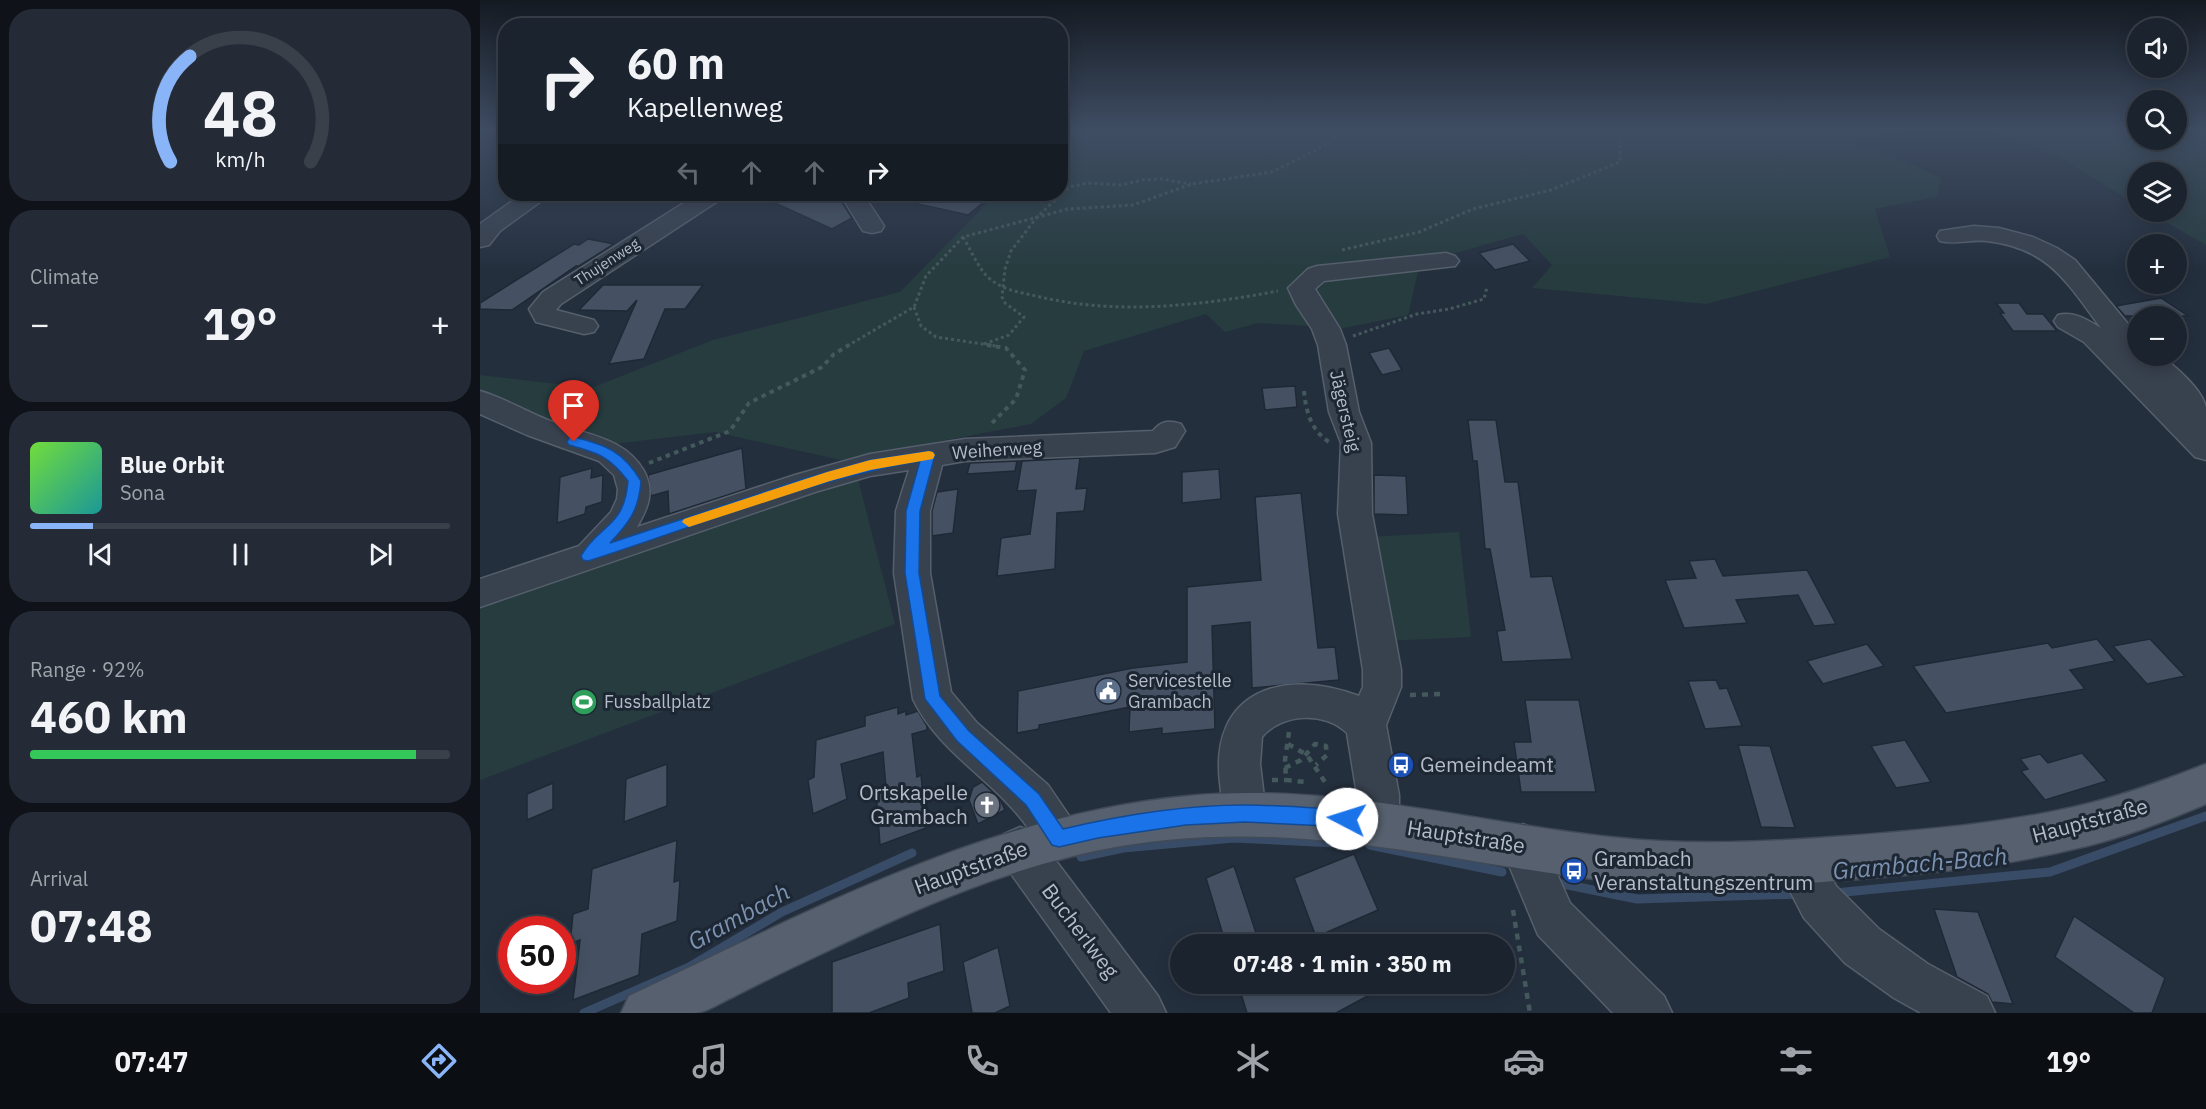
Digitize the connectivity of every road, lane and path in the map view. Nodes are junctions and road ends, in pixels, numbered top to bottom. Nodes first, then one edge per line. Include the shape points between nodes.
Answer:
1 (1237, 177) edge
2 (1582, 177) edge
3 (1192, 184) junction
4 (1068, 189) edge
5 (526, 201) edge
6 (702, 201) edge
7 (856, 201) edge
8 (1055, 201) edge
9 (1037, 217) junction
10 (872, 226) dead end
11 (484, 231) edge
12 (1949, 236) dead end
13 (963, 237) junction
14 (1446, 261) dead end
15 (1309, 281) junction
16 (1487, 287) dead end
17 (1003, 288) junction
18 (914, 307) junction
19 (2068, 321) dead end
20 (584, 326) dead end
21 (2127, 341) edge
22 (984, 344) junction
23 (1332, 345) junction
24 (2157, 366) edge
25 (480, 402) edge
26 (1170, 431) dead end
27 (2206, 447) edge
28 (947, 453) junction
29 (629, 471) junction
30 (588, 556) junction
31 (480, 593) edge
32 (1281, 703) junction
33 (1366, 725) junction
34 (1288, 744) junction
35 (1306, 754) junction
36 (1316, 765) junction
37 (1285, 768) junction
38 (2206, 783) edge
39 (1327, 785) junction
40 (1377, 809) junction
41 (1245, 814) junction
42 (1039, 844) junction
43 (1523, 846) junction
44 (1797, 862) junction
45 (1515, 899) dead end
46 (646, 1013) edge
47 (1141, 1013) edge
48 (1530, 1013) edge
49 (1647, 1013) edge
50 (1970, 1013) edge

1 - 3 path
2 - 15 path via 1551,190 1473,209 1419,232 1357,245 1315,260
3 - 4 path via 1142,180 1121,185 1087,183
3 - 9 path via 1134,206 1068,209
5 - 11 street
6 - 20 street, Thujenweg via 552,298 542,309 546,316
7 - 10 street
8 - 9 path
9 - 13 path
9 - 17 path via 1011,251
12 - 21 street via 1987,233 2055,256
13 - 17 path via 988,278
13 - 18 path via 926,276
14 - 15 street
15 - 17 path via 1225,301 1137,308 1054,301
15 - 23 street, Jägersteig via 1309,305
16 - 23 path via 1484,299 1377,326
17 - 22 path via 1005,303 1024,317 1009,335
18 - 22 path via 921,326 936,337
18 - 29 path via 834,354 822,367 749,403 730,431
19 - 27 street via 2094,336
22 - 28 path via 1006,348 1025,370 1016,399
23 - 33 street, Jägersteig via 1344,412 1356,443 1355,514 1382,670 1382,687
24 - 27 street via 2187,397
25 - 29 street via 574,442 601,448
26 - 28 street, Weiherweg via 1164,439 1155,441
28 - 30 street, Weiherweg via 870,465 806,483
28 - 42 street, Bucherlweg via 913,511 912,573 933,699 963,736 1032,800
29 - 30 street via 635,481 624,520
30 - 31 street, Weiherweg
32 - 33 street via 1312,701 1343,707
32 - 34 path via 1289,726
32 - 41 street via 1260,711 1248,721 1241,735 1239,755
33 - 40 street via 1375,766
34 - 35 path
34 - 37 path
35 - 36 path
35 - 36 path via 1316,744 1324,743 1327,755
35 - 37 path
36 - 39 path
37 - 39 path via 1286,780
38 - 44 main road, Hauptstraße via 2145,809 2056,832 1983,844
39 - 40 path
40 - 41 main road, Hauptstraße
40 - 43 main road, Hauptstraße
41 - 42 main road, Hauptstraße via 1174,818
42 - 46 main road, Hauptstraße via 870,906
42 - 47 street, Bucherlweg
43 - 44 main road, Hauptstraße via 1662,863
43 - 49 street via 1554,919
44 - 50 street via 1820,902 1862,946 1911,981
45 - 48 path via 1513,910

